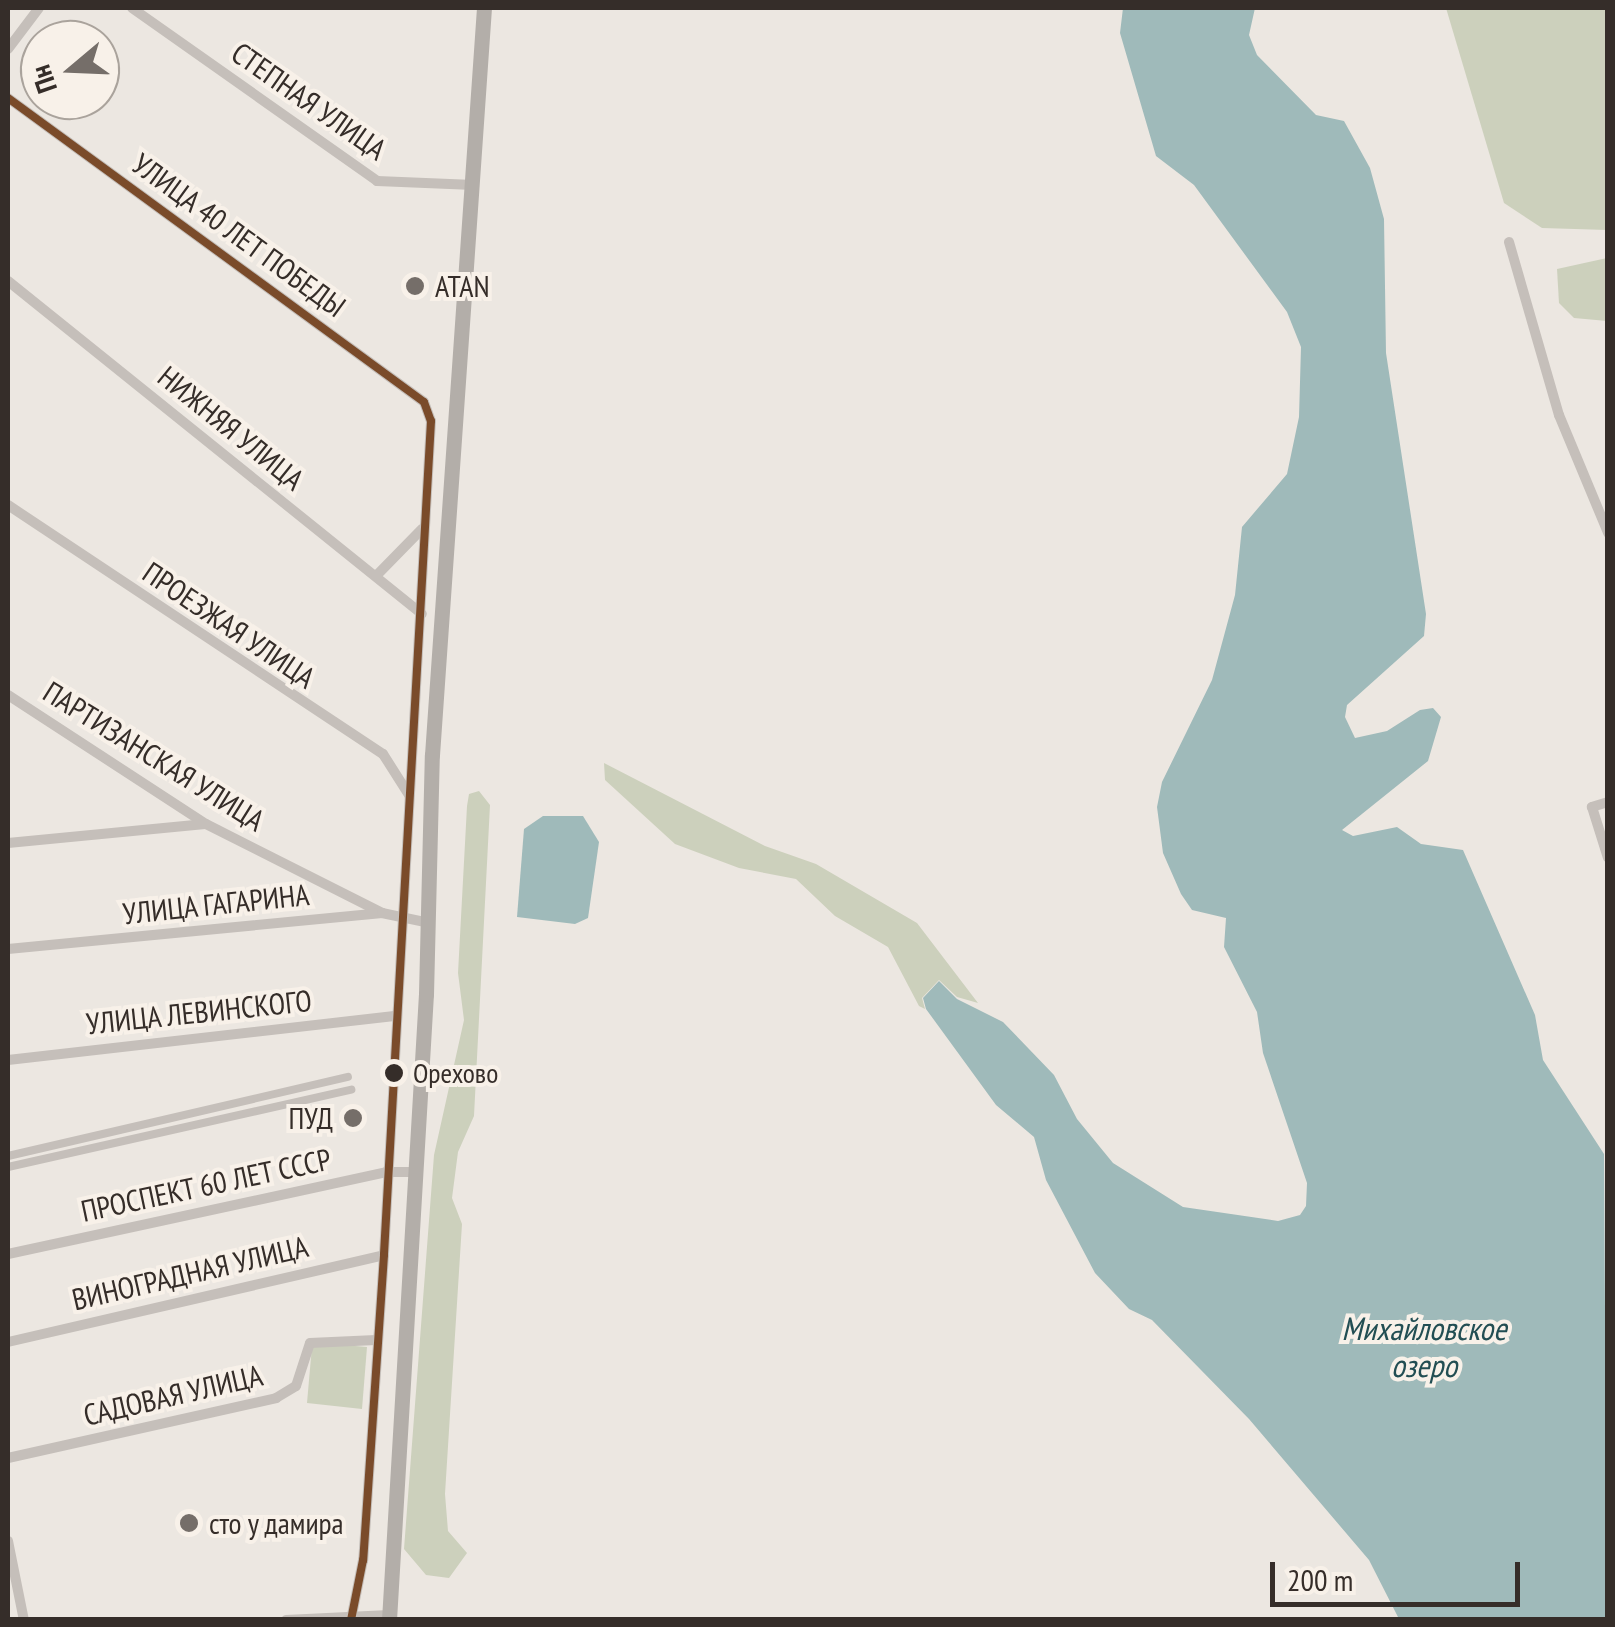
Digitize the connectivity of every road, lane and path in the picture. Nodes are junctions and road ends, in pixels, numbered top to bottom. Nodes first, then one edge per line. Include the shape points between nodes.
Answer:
1 (40, 8) edge
2 (132, 8) edge
3 (484, 8) edge
4 (8, 49) edge
5 (8, 98) edge
6 (474, 185) junction
7 (1510, 242) dead end
8 (8, 282) edge
9 (431, 421) junction
10 (459, 422) junction
11 (8, 505) edge
12 (422, 529) junction
13 (1608, 533) edge
14 (376, 576) junction
15 (422, 614) junction
16 (8, 696) edge
17 (410, 796) junction
18 (1608, 802) edge
19 (206, 824) junction
20 (8, 843) edge
21 (1608, 858) edge
22 (382, 912) junction
23 (402, 915) junction
24 (429, 923) junction
25 (8, 950) edge
26 (397, 1016) junction
27 (8, 1060) edge
28 (348, 1078) dead end
29 (316, 1085) junction
30 (351, 1090) dead end
31 (319, 1097) junction
32 (220, 1106) junction
33 (223, 1118) junction
34 (8, 1156) edge
35 (8, 1168) edge
36 (386, 1172) junction
37 (416, 1172) junction
38 (8, 1254) edge
39 (384, 1255) junction
40 (376, 1340) junction
41 (8, 1342) edge
42 (8, 1458) edge
43 (8, 1541) edge
44 (354, 1616) edge
45 (389, 1617) edge
46 (24, 1620) edge
47 (286, 1620) edge

1 - 4 street
2 - 6 street, СТЕПНАЯ УЛИЦА via 378,180
3 - 6 main road
5 - 9 street, УЛИЦА 40 ЛЕТ ПОБЕДЫ via 424,402
6 - 10 main road
7 - 13 street via 1559,415
8 - 14 street, НИЖНЯЯ УЛИЦА
9 - 10 street
9 - 12 street
10 - 24 main road via 432,754
11 - 17 street, ПРОЕЗЖАЯ УЛИЦА via 382,754
12 - 14 street
12 - 15 street
14 - 15 street, НИЖНЯЯ УЛИЦА
15 - 17 street
16 - 19 street, ПАРТИЗАНСКАЯ УЛИЦА
17 - 23 street
18 - 21 street via 1592,807
19 - 20 street
19 - 22 street, ПАРТИЗАНСКАЯ УЛИЦА
22 - 23 street, УЛИЦА ГАГАРИНА
22 - 25 street, УЛИЦА ГАГАРИНА
23 - 24 street, УЛИЦА ГАГАРИНА
23 - 26 street
24 - 37 main road
26 - 27 street, УЛИЦА ЛЕВИНСКОГО
26 - 36 street
28 - 29 street
29 - 31 street
29 - 32 street
30 - 31 street
31 - 33 street
32 - 33 street
32 - 34 street
33 - 35 street
36 - 37 street, ПРОСПЕКТ 60 ЛЕТ СССР
36 - 38 street, ПРОСПЕКТ 60 ЛЕТ СССР
36 - 39 street
37 - 45 main road
39 - 40 street
39 - 41 street, ВИНОГРАДНАЯ УЛИЦА
40 - 42 street, САДОВАЯ УЛИЦА via 310,1344 296,1386 276,1398
40 - 44 street
43 - 46 street
44 - 45 street
44 - 47 street

